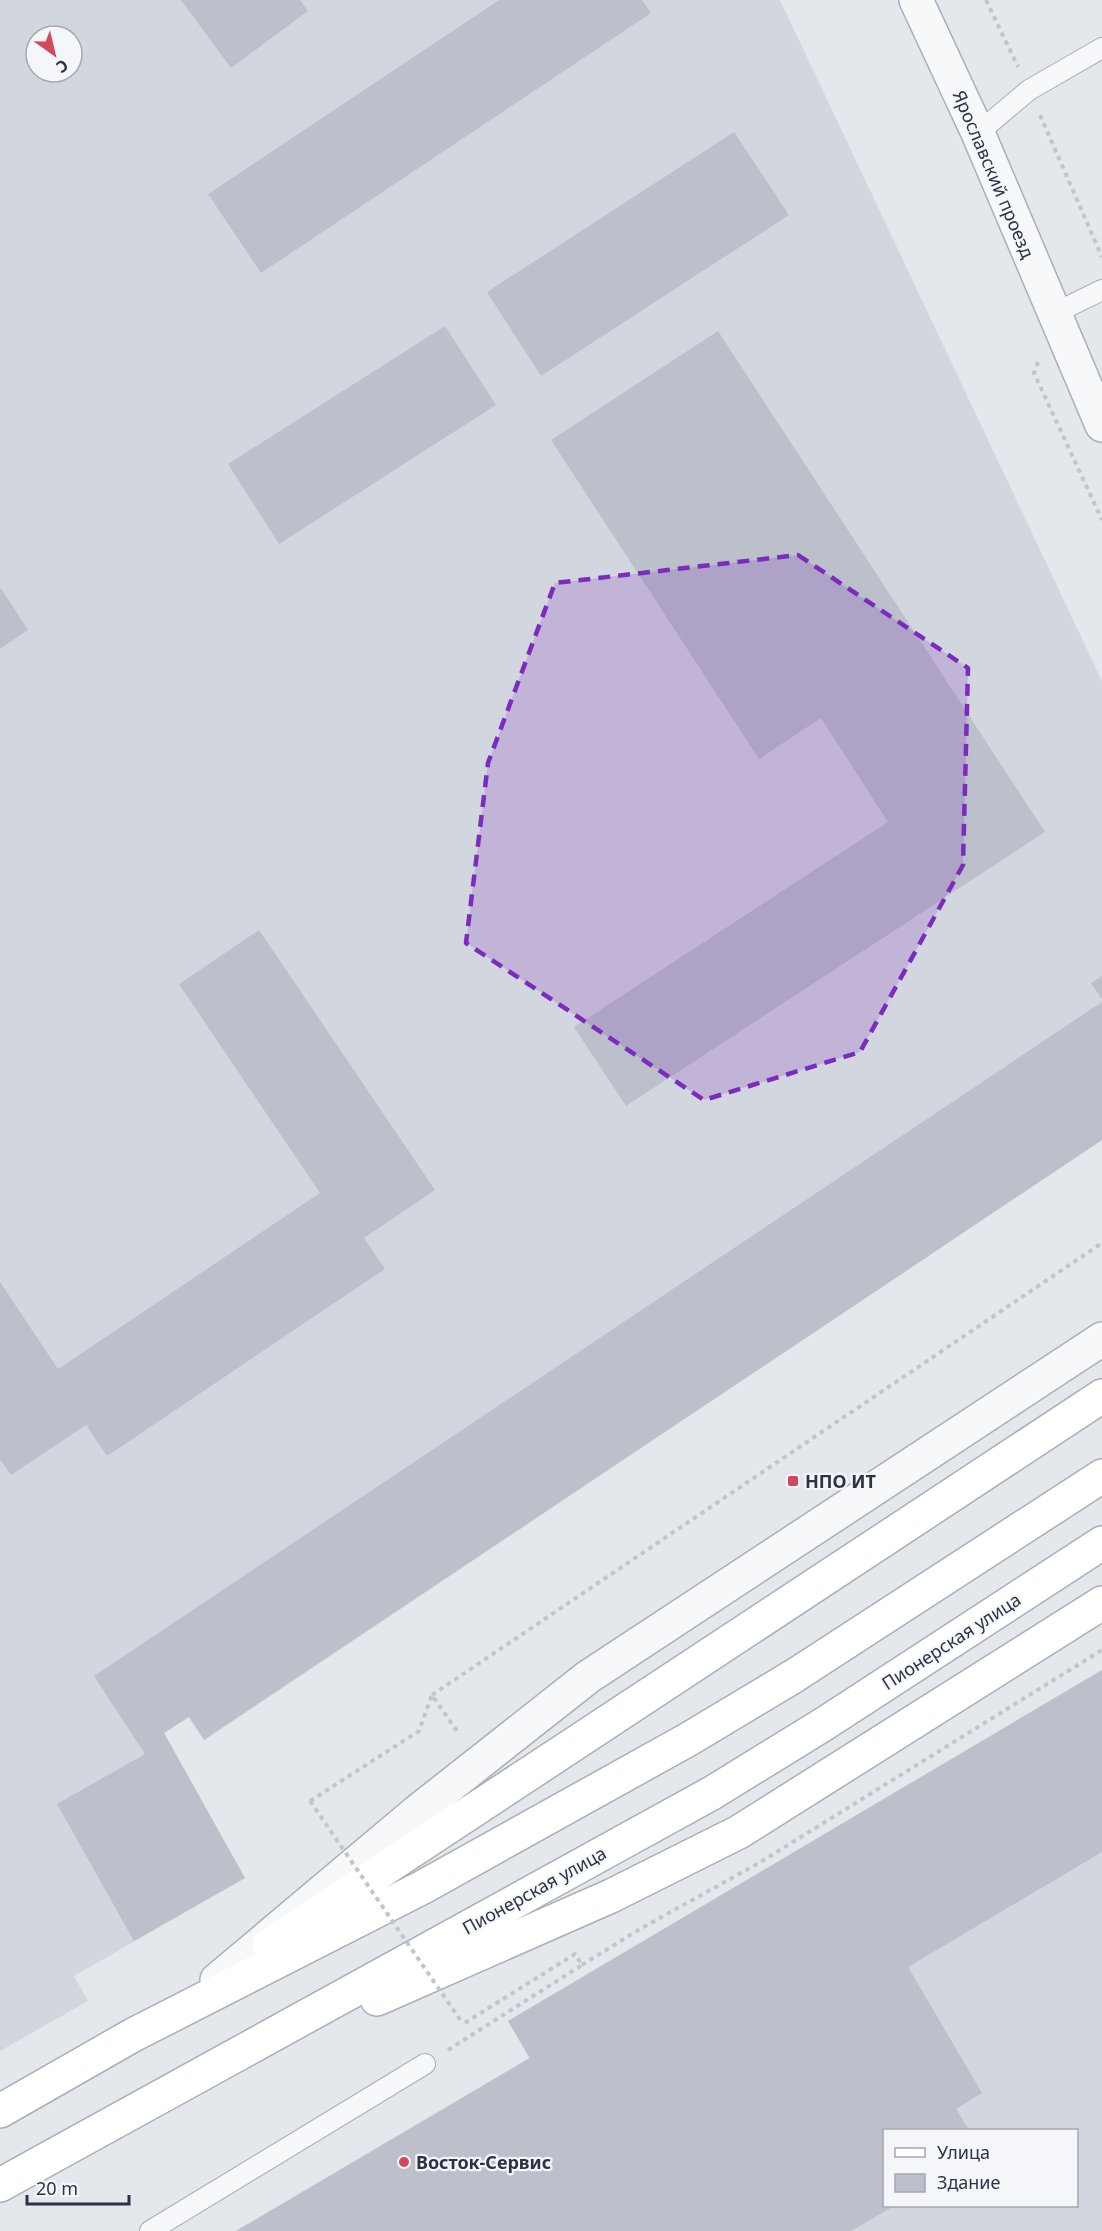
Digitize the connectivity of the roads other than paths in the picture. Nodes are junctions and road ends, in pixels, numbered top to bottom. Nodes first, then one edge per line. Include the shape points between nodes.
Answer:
1 (916, 0) edge
2 (1102, 48) edge
3 (978, 133) junction
4 (1102, 290) edge
5 (1053, 314) junction
6 (1070, 349) junction
7 (1102, 397) edge
8 (1102, 425) edge
9 (1102, 1339) edge
10 (1102, 1396) edge
11 (1102, 1476) edge
12 (1102, 1543) edge
13 (1102, 1603) edge
14 (217, 1980) junction
15 (133, 2035) junction
16 (425, 2064) road end
17 (178, 2087) junction
18 (0, 2111) edge
19 (0, 2185) edge
20 (150, 2231) edge

1 - 3 street, Ярославский проезд
2 - 3 lane via 1029,90
3 - 5 street, Ярославский проезд
4 - 5 lane
5 - 6 street, Ярославский проезд
6 - 7 street, Ярославский проезд
6 - 8 street, Ярославский проезд
9 - 14 street via 588,1677 418,1811
10 - 14 main road
11 - 15 main road via 794,1676 688,1739 423,1887
12 - 17 main road, Пионерская улица via 712,1793
13 - 17 main road via 739,1832 685,1861
14 - 15 main road
15 - 18 main road
16 - 20 lane
17 - 19 main road, Пионерская улица

